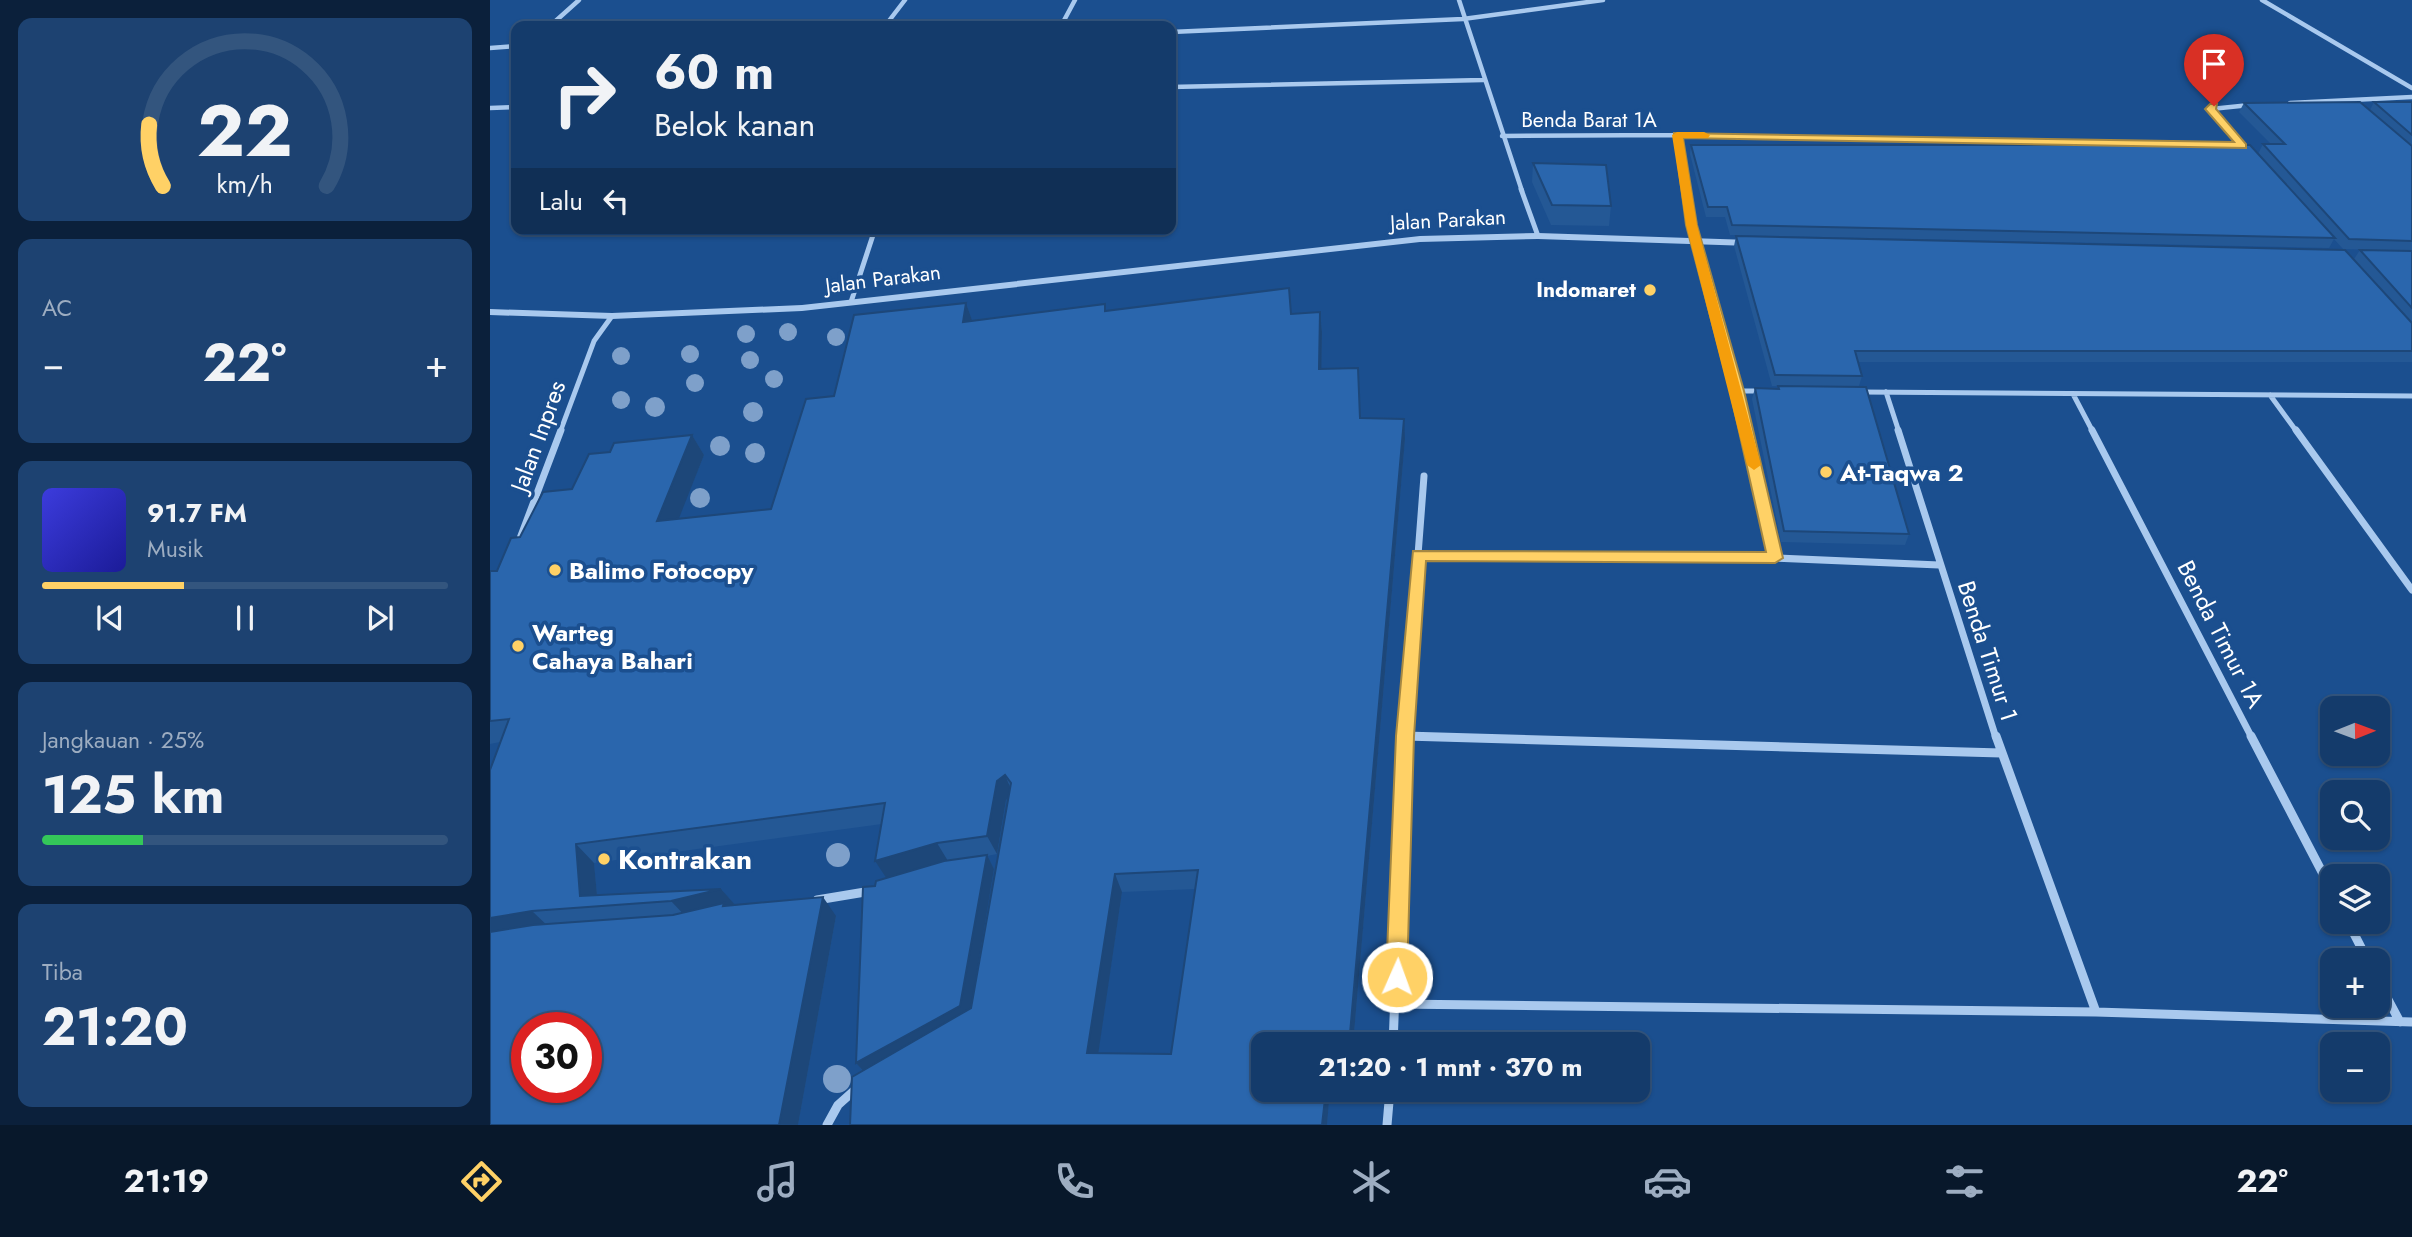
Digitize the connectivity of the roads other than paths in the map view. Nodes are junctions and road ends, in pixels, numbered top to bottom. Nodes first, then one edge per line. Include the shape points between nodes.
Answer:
1 (579, 0) edge
2 (905, 0) edge
3 (1075, 0) edge
4 (1459, 0) edge
5 (1603, 0) edge
6 (2262, 0) edge
7 (1463, 19) junction
8 (556, 21) edge
9 (889, 21) edge
10 (1064, 21) edge
11 (1176, 32) edge
12 (511, 46) edge
13 (490, 48) edge
14 (1483, 80) junction
15 (1176, 87) edge
16 (2412, 88) edge
17 (2412, 97) edge
18 (2349, 100) junction
19 (2281, 103) edge
20 (2254, 104) edge
21 (511, 107) edge
22 (490, 108) edge
23 (2358, 108) edge
24 (1677, 135) junction
25 (1502, 136) junction
26 (2191, 145) edge
27 (2232, 146) edge
28 (2242, 146) junction
29 (2251, 156) edge
30 (873, 235) edge
31 (1538, 236) junction
32 (1696, 242) junction
33 (1764, 243) edge
34 (851, 302) junction
35 (490, 312) edge
36 (612, 316) junction
37 (1737, 391) junction
38 (1764, 391) edge
39 (1845, 392) edge
40 (1886, 392) junction
41 (2073, 394) junction
42 (2270, 395) junction
43 (2412, 396) edge
44 (1424, 476) dead end
45 (517, 545) edge
46 (1418, 555) junction
47 (1775, 558) junction
48 (1939, 565) junction
49 (2412, 590) edge
50 (1405, 736) junction
51 (2001, 753) junction
52 (2320, 868) edge
53 (881, 888) edge
54 (806, 902) edge
55 (2390, 1003) edge
56 (1396, 1004) junction
57 (2096, 1012) junction
58 (2400, 1022) junction
59 (2412, 1022) edge
60 (1394, 1032) edge
61 (866, 1082) edge
62 (1389, 1102) edge
63 (827, 1125) edge
64 (1387, 1125) edge

1 - 8 street
2 - 9 street
3 - 10 street
4 - 7 street
5 - 7 street
6 - 16 street
7 - 11 street
7 - 14 street
12 - 13 street
14 - 15 street
14 - 25 street
17 - 18 street
18 - 19 street
18 - 23 street
20 - 28 street via 2210,109
21 - 22 street
24 - 25 street, Benda Barat 1A
24 - 26 street, Benda Barat 1A
24 - 32 street, Benda Barat 1A
25 - 31 street
27 - 28 street
28 - 29 street
30 - 34 street
31 - 32 street, Jalan Parakan
31 - 34 street, Jalan Parakan via 1353,245
32 - 33 street, Jalan Parakan
32 - 37 street
34 - 36 street, Jalan Parakan
35 - 36 street, Jalan Parakan
36 - 45 street, Jalan Inpres via 594,341
37 - 38 street
37 - 47 street
39 - 40 street
40 - 41 street
40 - 48 street
41 - 42 street
41 - 52 street, Benda Timur 1A
42 - 43 street
42 - 49 street
44 - 46 street
46 - 47 street, Benda Timur 1
46 - 50 street
47 - 48 street, Benda Timur 1
48 - 51 street, Benda Timur 1
50 - 51 street
50 - 56 street
51 - 57 street, Benda Timur 1
53 - 54 street
55 - 58 street
56 - 57 street
56 - 60 street
57 - 58 street
58 - 59 street
61 - 63 street via 838,1105
62 - 64 street

